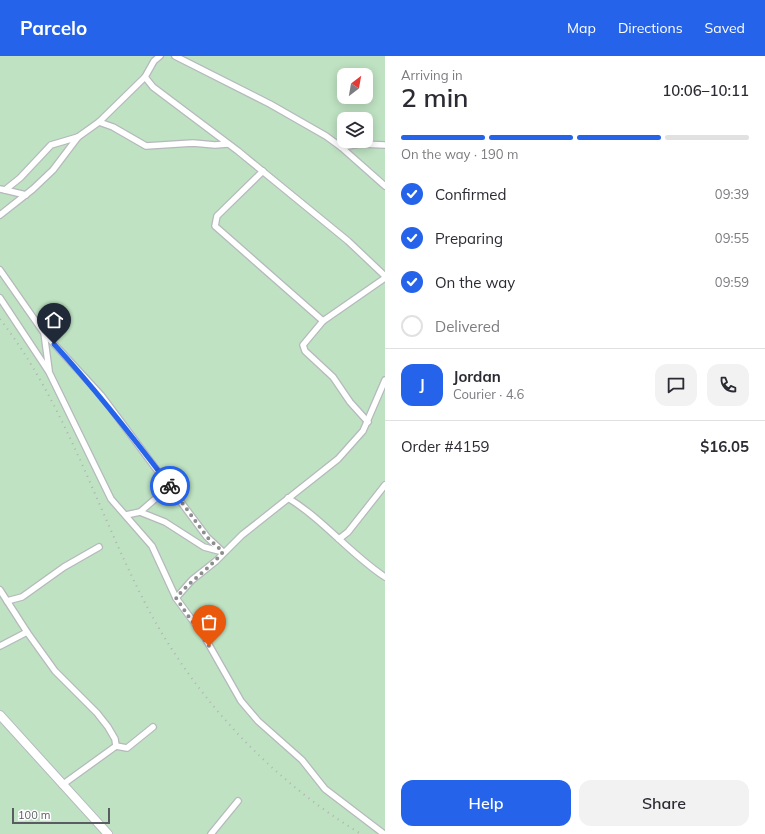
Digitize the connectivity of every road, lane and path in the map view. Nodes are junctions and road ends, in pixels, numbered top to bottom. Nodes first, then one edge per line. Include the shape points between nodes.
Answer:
1 (160, 56) edge
2 (175, 56) edge
3 (145, 77) junction
4 (99, 122) junction
5 (78, 137) junction
6 (228, 144) junction
7 (373, 144) edge
8 (337, 145) edge
9 (385, 145) edge
10 (342, 148) edge
11 (263, 171) junction
12 (385, 186) edge
13 (2, 189) edge
14 (26, 195) junction
15 (0, 215) edge
16 (0, 270) edge
17 (385, 277) edge
18 (0, 298) edge
19 (323, 321) junction
20 (44, 333) junction
21 (49, 372) junction
22 (385, 380) edge
23 (368, 422) junction
24 (385, 485) edge
25 (170, 486) junction
26 (288, 498) junction
27 (140, 512) junction
28 (126, 515) junction
29 (339, 539) junction
30 (99, 547) dead end
31 (223, 552) junction
32 (385, 577) edge
33 (0, 590) edge
34 (176, 598) junction
35 (7, 601) junction
36 (26, 632) junction
37 (0, 646) edge
38 (0, 715) edge
39 (154, 727) dead end
40 (116, 746) junction
41 (62, 785) junction
42 (238, 801) dead end
43 (106, 834) edge
44 (211, 834) edge
45 (384, 834) edge

1 - 3 street
2 - 8 street via 270,104
3 - 4 street
3 - 6 street via 153,87
4 - 5 street
4 - 6 street via 146,146
5 - 13 street via 51,145 20,178
5 - 14 street via 62,161
6 - 11 street
7 - 9 street
10 - 12 street
11 - 17 street via 348,241
11 - 19 street via 217,216 215,226
13 - 14 street
14 - 15 street
16 - 20 street
17 - 19 street
18 - 21 street
19 - 23 street via 305,342 304,349 333,377
20 - 21 street
20 - 25 street via 100,396
21 - 28 street via 104,487
22 - 23 street
23 - 26 street via 357,440 334,464
24 - 29 street via 348,532
25 - 27 street
25 - 31 street via 207,537
26 - 29 street via 305,508
26 - 31 street
27 - 28 street
27 - 31 street via 165,522 204,547
28 - 34 street via 152,546
29 - 32 street
30 - 35 street via 64,567 22,597
31 - 34 street
33 - 35 street
34 - 45 street via 204,636 244,706 294,752 326,789
35 - 36 street
36 - 37 street
36 - 40 street via 55,671 97,713 115,739
38 - 41 street
39 - 40 street via 127,748
40 - 41 street
41 - 43 street
42 - 44 street

